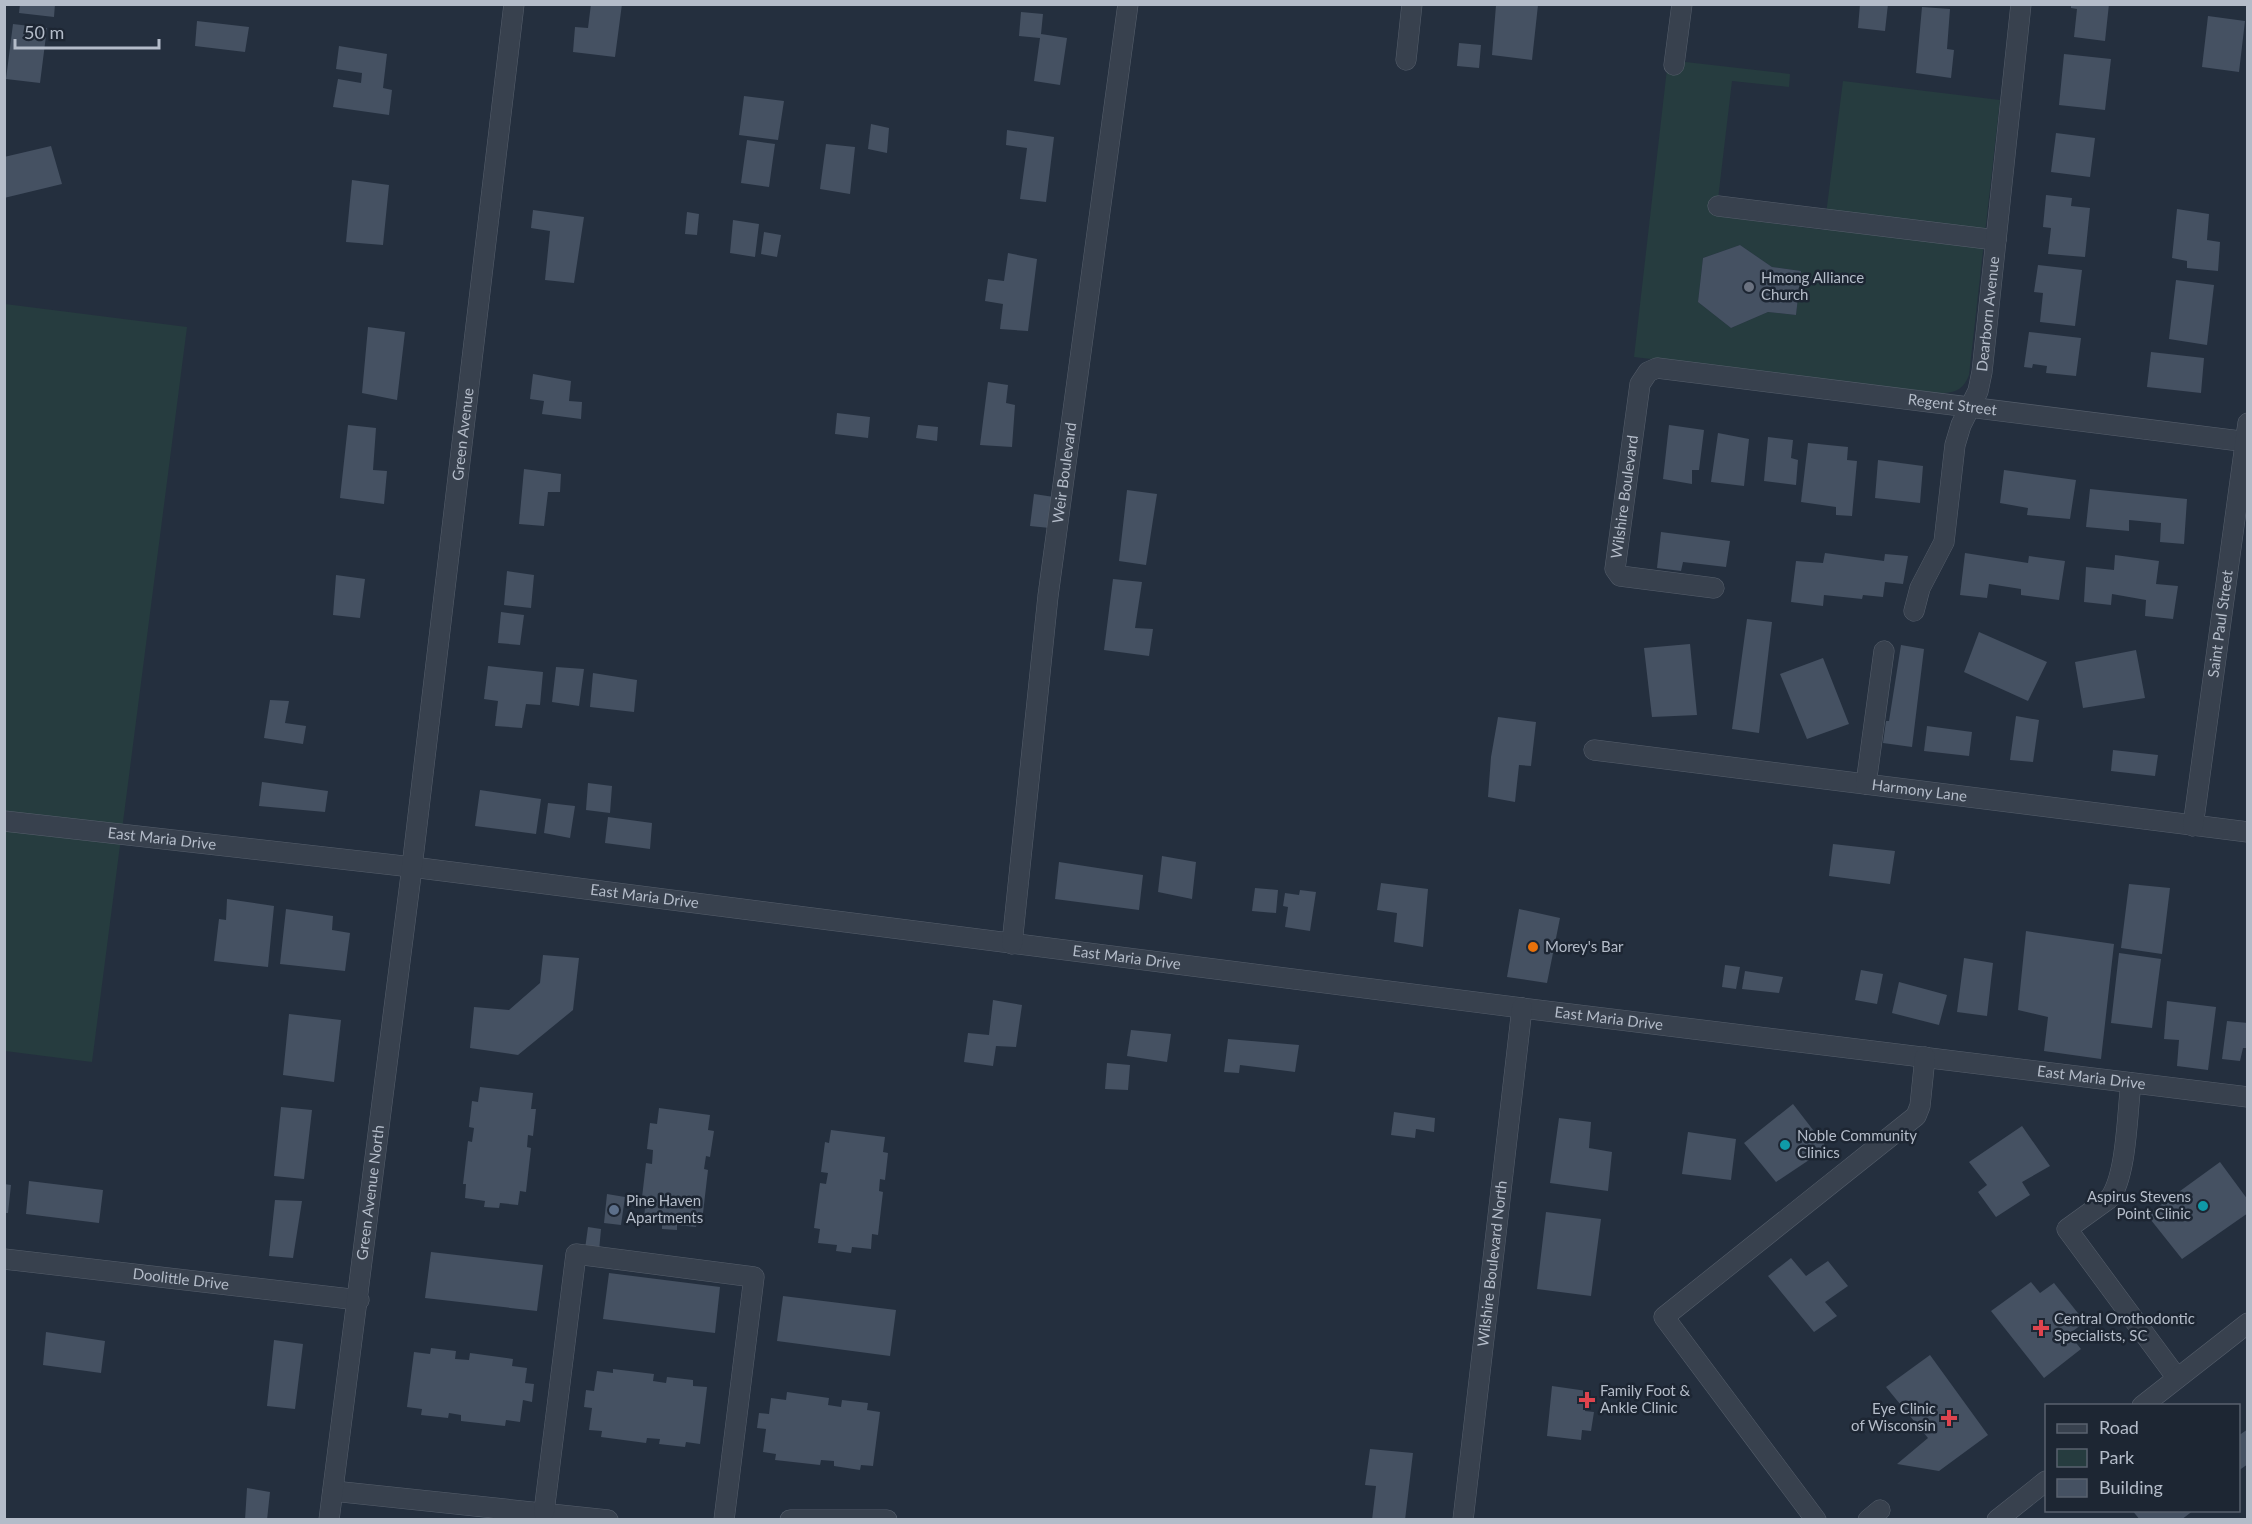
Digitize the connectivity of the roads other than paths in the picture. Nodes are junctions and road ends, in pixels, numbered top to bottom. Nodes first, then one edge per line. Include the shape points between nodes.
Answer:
1 (514, 4) edge
2 (1128, 4) edge
3 (1412, 4) edge
4 (1682, 4) edge
5 (2021, 4) edge
6 (1406, 60) dead end
7 (1674, 65) dead end
8 (1718, 206) dead end
9 (1996, 240) junction
10 (1657, 368) joint
11 (1969, 409) junction
12 (2247, 436) edge
13 (1714, 588) dead end
14 (1914, 611) dead end
15 (1884, 651) dead end
16 (1594, 750) dead end
17 (1866, 784) junction
18 (4, 821) edge
19 (2193, 826) junction
20 (2247, 832) edge
21 (412, 867) junction
22 (1012, 944) junction
23 (1522, 1008) junction
24 (1925, 1058) junction
25 (2131, 1083) junction
26 (2247, 1097) edge
27 (4, 1259) edge
28 (359, 1300) junction
29 (2247, 1323) edge
30 (2177, 1378) junction
31 (2144, 1404) edge
32 (2045, 1482) edge
33 (333, 1491) junction
34 (544, 1512) junction
35 (487, 1513) edge
36 (864, 1519) edge
37 (329, 1520) edge
38 (608, 1520) edge
39 (724, 1520) edge
40 (790, 1520) edge
41 (887, 1520) edge
42 (1463, 1520) edge
43 (1816, 1520) edge
44 (1997, 1520) edge

1 - 21 street, Green Avenue
2 - 22 street, Weir Boulevard via 1048,596
3 - 6 street
4 - 7 street
5 - 9 street, Dearborn Avenue
8 - 9 street
9 - 11 street, Dearborn Avenue via 1982,372
10 - 11 street, Regent Street
10 - 13 street, Wilshire Boulevard via 1648,372 1640,384 1615,569 1620,576
11 - 12 street, Regent Street
11 - 14 street, Dearborn Avenue via 1955,444 1944,542 1920,588
12 - 19 street, Saint Paul Street
15 - 17 street
16 - 17 street, Harmony Lane
17 - 19 street, Harmony Lane
18 - 21 street, East Maria Drive
19 - 20 street, Harmony Lane
21 - 22 street, East Maria Drive
21 - 28 street, Green Avenue North
22 - 23 street, East Maria Drive
23 - 24 street, East Maria Drive
23 - 42 street, Wilshire Boulevard North
24 - 25 street, East Maria Drive
24 - 43 street via 1916,1116 1664,1317
25 - 26 street, East Maria Drive
25 - 30 street via 2121,1171 2114,1192 2067,1229
27 - 28 street, Doolittle Drive
28 - 33 street, Green Avenue North
29 - 30 street
30 - 31 street
32 - 44 street
33 - 35 street
33 - 37 street, Green Avenue North
34 - 35 street
34 - 38 street
34 - 39 street via 576,1254 754,1277
36 - 40 street
36 - 41 street

